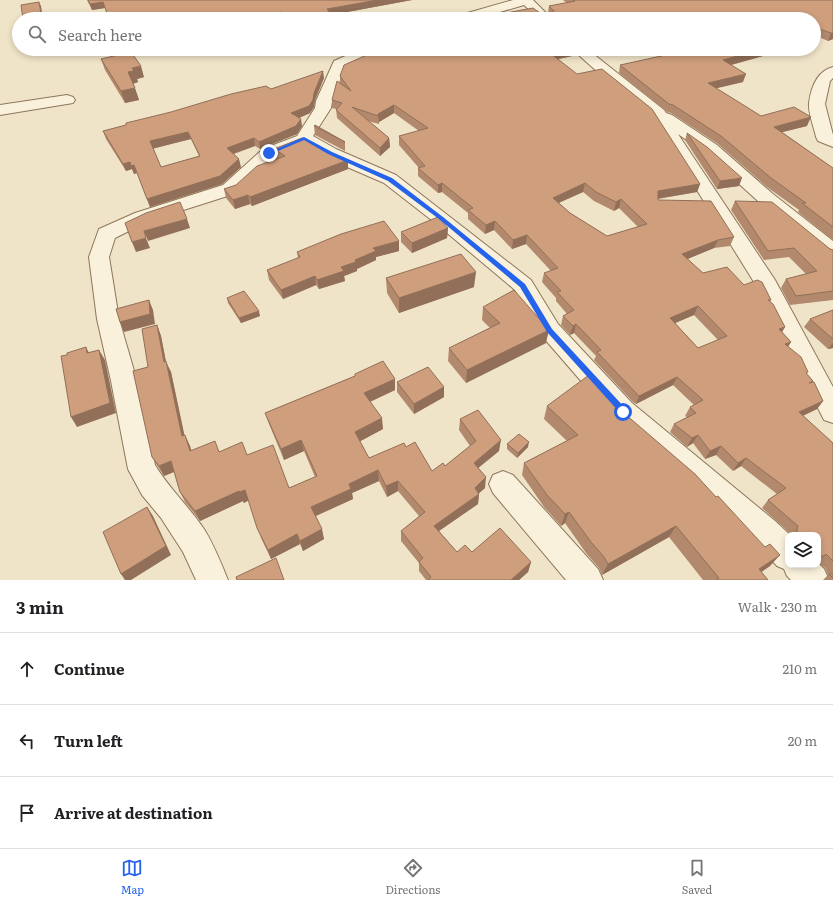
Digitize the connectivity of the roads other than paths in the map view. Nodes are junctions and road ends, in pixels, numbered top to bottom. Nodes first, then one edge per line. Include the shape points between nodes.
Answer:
1 (526, 0) edge
2 (486, 12) edge
3 (539, 12) edge
4 (357, 56) edge
5 (587, 56) edge
6 (833, 71) edge
7 (67, 100) dead end
8 (0, 110) edge
9 (658, 113) junction
10 (304, 138) junction
11 (833, 142) edge
12 (833, 252) edge
13 (833, 412) edge
14 (503, 484) dead end
15 (785, 552) edge
16 (801, 568) edge
17 (212, 580) edge
18 (587, 580) edge
19 (813, 580) edge

1 - 2 street
1 - 3 street
4 - 10 street via 339,64 324,101 324,108
5 - 9 street
6 - 11 street via 823,79 817,104 824,137
7 - 8 street
9 - 12 street via 711,149
9 - 13 street via 767,285
10 - 15 street via 330,153 390,179 523,286 550,330 623,412
10 - 17 street via 269,153 230,189 142,217 106,234 99,257 108,319 142,470 194,541
14 - 18 street
16 - 19 street

